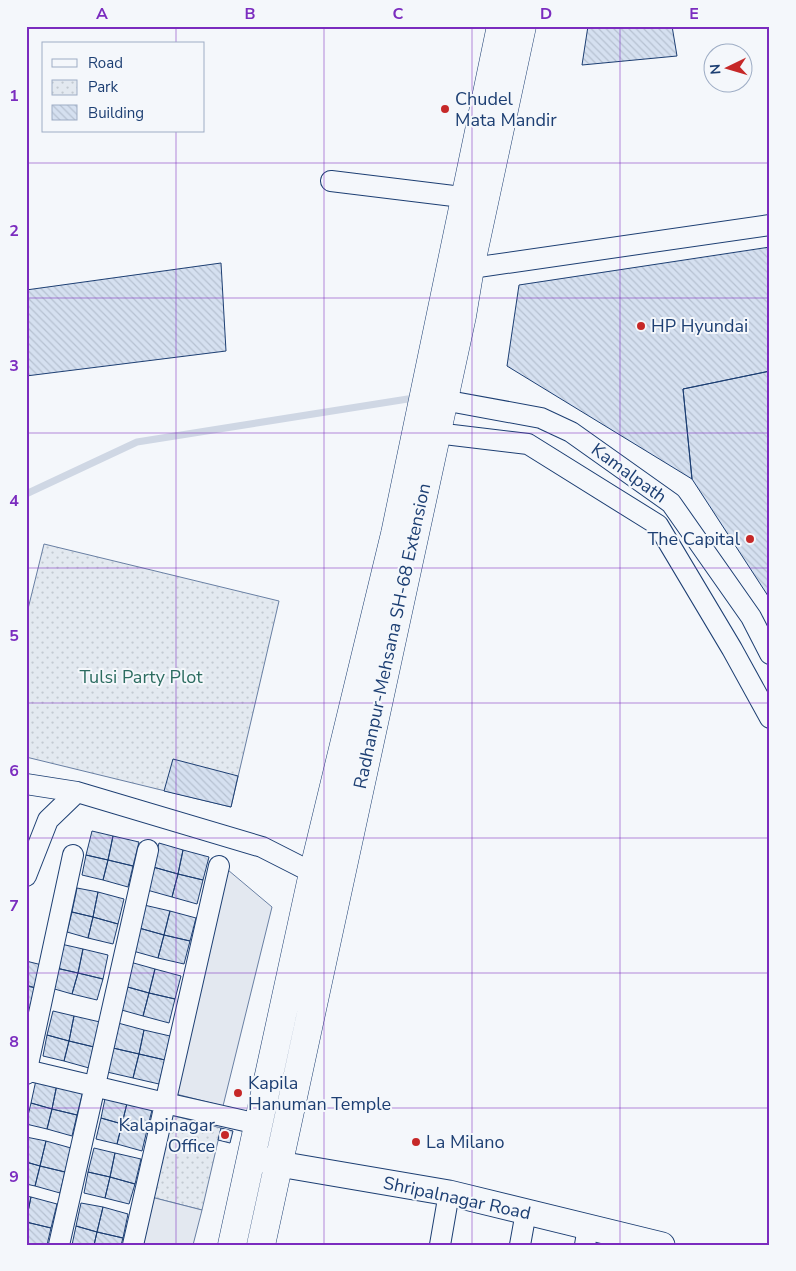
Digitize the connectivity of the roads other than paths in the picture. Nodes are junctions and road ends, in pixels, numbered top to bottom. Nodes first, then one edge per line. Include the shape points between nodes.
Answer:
1 (501, 26) edge
2 (522, 26) edge
3 (331, 181) dead end
4 (475, 199) junction
5 (770, 225) edge
6 (460, 270) junction
7 (451, 316) junction
8 (443, 400) junction
9 (436, 434) junction
10 (419, 467) junction
11 (770, 654) edge
12 (770, 718) edge
13 (26, 784) edge
14 (77, 792) junction
15 (148, 850) dead end
16 (73, 855) dead end
17 (219, 866) dead end
18 (313, 873) junction
19 (26, 876) edge
20 (338, 886) junction
21 (26, 1071) edge
22 (95, 1086) junction
23 (165, 1104) junction
24 (258, 1124) junction
25 (251, 1156) junction
26 (279, 1164) junction
27 (449, 1193) junction
28 (526, 1212) junction
29 (586, 1236) edge
30 (59, 1245) edge
31 (133, 1245) edge
32 (232, 1245) edge
33 (261, 1245) edge
34 (440, 1245) edge
35 (520, 1245) edge
36 (662, 1245) edge

1 - 4 highway
2 - 4 highway, Radhanpur-Mehsana SH-68 Extension
3 - 4 street
4 - 6 highway, Radhanpur-Mehsana SH-68 Extension
5 - 6 street
6 - 7 highway, Radhanpur-Mehsana SH-68 Extension
7 - 8 highway, Radhanpur-Mehsana SH-68 Extension
7 - 10 highway
8 - 9 highway, Radhanpur-Mehsana SH-68 Extension
8 - 11 street, Kamalpath via 541,418 571,432 671,503 751,617
9 - 10 highway, Radhanpur-Mehsana SH-68 Extension
9 - 12 street via 528,444 658,525
10 - 18 highway via 393,543
10 - 20 highway, Radhanpur-Mehsana SH-68 Extension
13 - 14 street
14 - 18 street via 262,847
14 - 19 street via 48,820
15 - 22 street
16 - 21 street
17 - 23 street
18 - 20 street
18 - 24 highway
20 - 26 highway, Radhanpur-Mehsana SH-68 Extension
21 - 22 street
22 - 23 street
22 - 30 street
23 - 24 street
23 - 31 street
24 - 25 highway
25 - 26 street, Shripalnagar Road
25 - 32 highway
26 - 27 street, Shripalnagar Road
26 - 33 highway, Radhanpur-Mehsana SH-68 Extension
27 - 28 street, Shripalnagar Road
27 - 34 street
28 - 29 street, Shripalnagar Road
28 - 35 street
29 - 36 street, Shripalnagar Road

